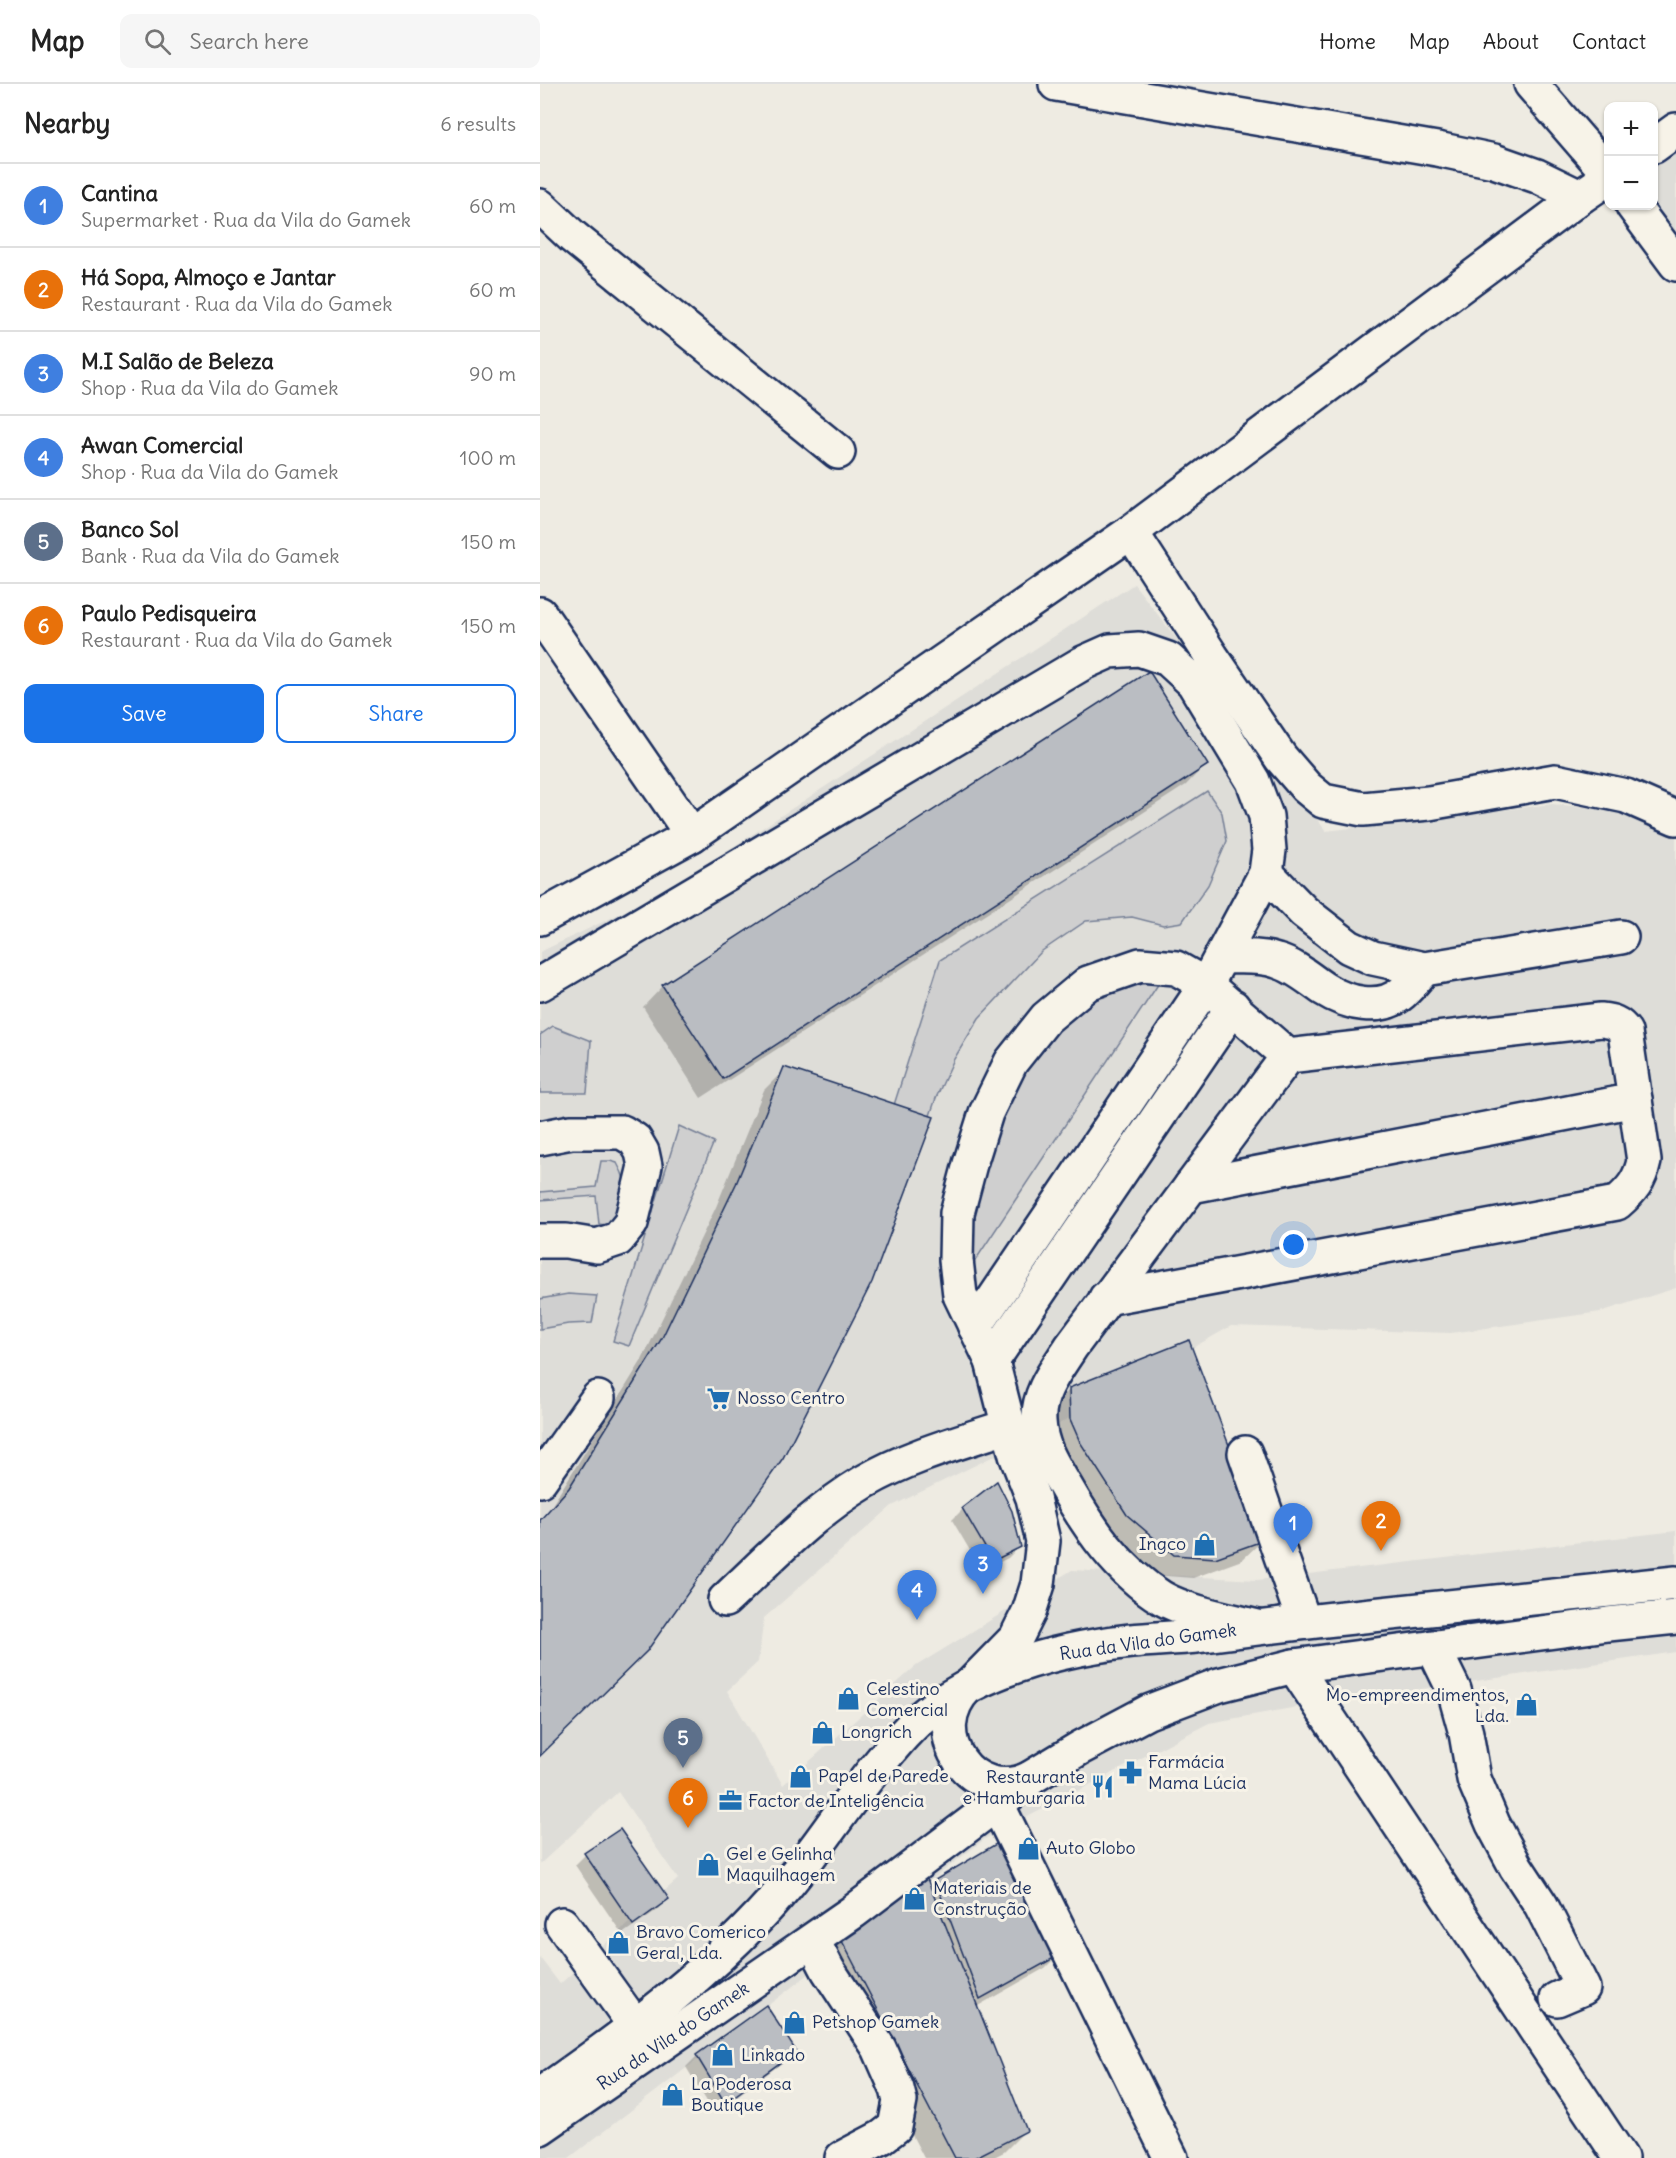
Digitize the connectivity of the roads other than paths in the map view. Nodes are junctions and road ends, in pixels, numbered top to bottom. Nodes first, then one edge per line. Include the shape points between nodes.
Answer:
1 (1056, 84) edge
2 (1538, 87) edge
3 (1676, 130) edge
4 (1658, 143) edge
5 (1604, 167) edge
6 (1604, 181) edge
7 (1580, 197) junction
8 (540, 206) edge
9 (1636, 210) edge
10 (1676, 264) edge
11 (838, 452) dead end
12 (1131, 532) junction
13 (540, 614) edge
14 (1676, 818) edge
15 (692, 835) junction
16 (1266, 873) junction
17 (540, 918) edge
18 (1621, 937) dead end
19 (1222, 957) junction
20 (1424, 969) junction
21 (540, 984) edge
22 (1206, 985) junction
23 (1233, 1007) junction
24 (1288, 1056) junction
25 (1635, 1100) junction
26 (540, 1138) edge
27 (1191, 1186) junction
28 (540, 1241) edge
29 (1106, 1298) junction
30 (975, 1327) junction
31 (992, 1361) junction
32 (598, 1398) dead end
33 (1009, 1426) junction
34 (1245, 1453) dead end
35 (540, 1480) edge
36 (1676, 1583) edge
37 (725, 1600) dead end
38 (1675, 1620) edge
39 (1304, 1622) junction
40 (1260, 1627) junction
41 (1434, 1647) junction
42 (1294, 1666) junction
43 (971, 1684) junction
44 (1032, 1777) junction
45 (997, 1804) junction
46 (562, 1924) dead end
47 (813, 1941) junction
48 (1557, 1999) dead end
49 (636, 2026) junction
50 (545, 2113) edge
51 (842, 2158) edge
52 (1171, 2158) edge
53 (1621, 2158) edge

1 - 7 street via 1494,161
2 - 5 street
3 - 4 street
6 - 7 street
7 - 12 street
8 - 11 street
9 - 10 street
12 - 14 street via 1281,758 1323,801 1363,809 1429,803 1555,781 1626,796
12 - 15 street
13 - 15 street
15 - 17 street
16 - 19 street
16 - 20 street via 1304,912 1349,947 1373,958
16 - 21 street via 1266,816 1253,781 1193,682 1168,659 1139,649 1110,651 1083,663
18 - 20 street
19 - 20 street via 1277,961 1326,991 1356,1003 1380,1004 1401,994
19 - 22 street
22 - 23 street
22 - 30 street
22 - 30 street via 1176,968 1140,965 1088,983 1046,1018 1011,1062 986,1113 957,1214 960,1295
23 - 24 street
23 - 31 street
24 - 25 street via 1611,1021 1624,1032
24 - 27 street
25 - 27 street
25 - 29 street via 1644,1161 1640,1178 1617,1203
26 - 28 street via 571,1132 622,1132 635,1140 645,1166 630,1223 618,1239 597,1246
27 - 29 street
29 - 40 street via 1044,1390 1039,1419 1044,1449 1096,1535 1140,1582 1163,1599 1209,1616
30 - 31 street
31 - 33 street
32 - 35 street
33 - 37 street via 916,1456 864,1482 812,1520
33 - 43 street via 1034,1498 1043,1540 1038,1584 1016,1638
34 - 39 street
36 - 39 street, Rua da Vila do Gamek
38 - 41 street, Rua da Vila do Gamek
39 - 40 street, Rua da Vila do Gamek
40 - 43 street, Rua da Vila do Gamek via 1128,1641 1051,1655 1013,1665
41 - 42 street, Rua da Vila do Gamek
41 - 48 street via 1454,1690 1467,1733 1474,1779 1489,1815 1583,1988
42 - 44 street, Rua da Vila do Gamek via 1219,1685 1148,1712
42 - 53 street
43 - 44 street via 958,1697 951,1714 951,1742 958,1760 987,1782 1015,1784
43 - 49 street, Rua da Vila do Gamek via 909,1729 768,1906 702,1971
44 - 45 street, Rua da Vila do Gamek
45 - 47 street, Rua da Vila do Gamek
45 - 52 street
46 - 49 street
47 - 50 street, Rua da Vila do Gamek
47 - 51 street via 879,2048 900,2101 895,2127
49 - 50 street, Rua da Vila do Gamek

